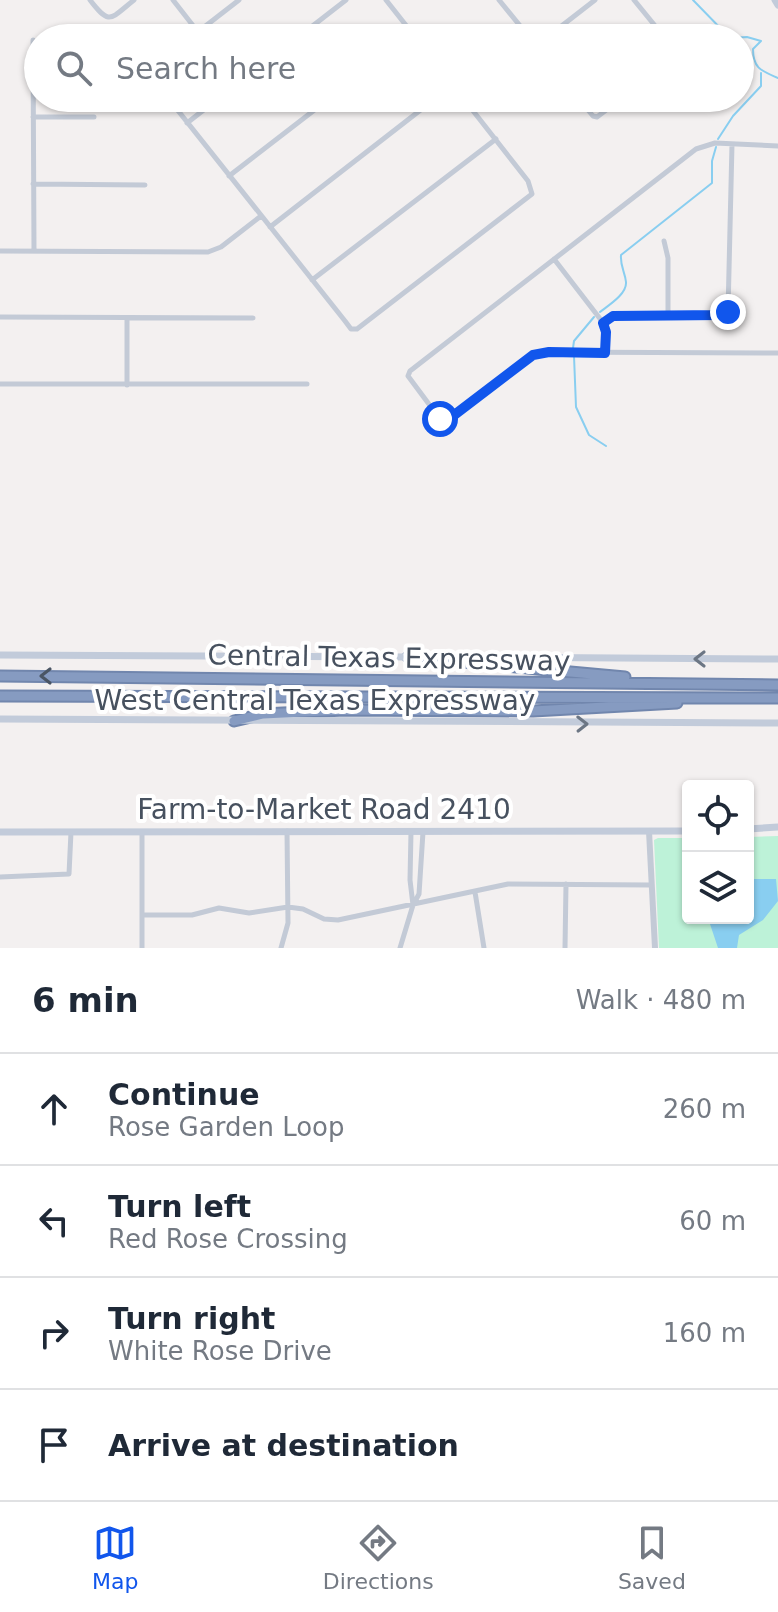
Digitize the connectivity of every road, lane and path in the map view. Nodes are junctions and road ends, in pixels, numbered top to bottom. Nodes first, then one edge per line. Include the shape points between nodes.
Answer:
1 (90, 0) edge
2 (134, 0) edge
3 (173, 0) edge
4 (239, 0) edge
5 (346, 0) edge
6 (386, 0) edge
7 (499, 0) edge
8 (595, 0) edge
9 (634, 0) edge
10 (192, 24) edge
11 (208, 24) edge
12 (315, 24) edge
13 (403, 24) edge
14 (519, 24) edge
15 (564, 24) edge
16 (654, 24) edge
17 (33, 112) edge
18 (179, 112) edge
19 (201, 112) edge
20 (312, 112) edge
21 (418, 112) edge
22 (474, 112) edge
23 (33, 117) junction
24 (94, 117) dead end
25 (187, 123) junction
26 (496, 139) junction
27 (732, 144) junction
28 (778, 146) edge
29 (229, 176) junction
30 (33, 184) junction
31 (145, 185) dead end
32 (261, 216) junction
33 (270, 227) junction
34 (664, 241) dead end
35 (0, 251) edge
36 (34, 251) junction
37 (554, 259) junction
38 (312, 280) junction
39 (668, 316) junction
40 (0, 317) edge
41 (127, 317) junction
42 (253, 318) dead end
43 (603, 323) junction
44 (605, 353) junction
45 (778, 353) edge
46 (0, 384) edge
47 (307, 384) dead end
48 (127, 385) junction
49 (0, 655) edge
50 (408, 657) junction
51 (778, 659) edge
52 (0, 676) edge
53 (648, 683) junction
54 (778, 685) edge
55 (0, 696) edge
56 (706, 698) junction
57 (778, 698) edge
58 (0, 719) edge
59 (234, 721) junction
60 (778, 723) edge
61 (778, 827) edge
62 (754, 829) edge
63 (287, 830) junction
64 (142, 831) junction
65 (649, 831) junction
66 (682, 831) edge
67 (0, 832) edge
68 (71, 832) junction
69 (411, 832) junction
70 (423, 832) junction
71 (0, 877) edge
72 (566, 884) junction
73 (650, 885) junction
74 (475, 892) junction
75 (413, 905) junction
76 (288, 907) junction
77 (142, 915) junction
78 (142, 948) edge
79 (281, 948) edge
80 (400, 948) edge
81 (484, 948) edge
82 (565, 948) edge
83 (655, 948) edge

1 - 2 street via 107,18
3 - 10 street
4 - 11 street
5 - 12 street
6 - 13 street
7 - 14 street
8 - 15 street
9 - 16 street
17 - 23 street
18 - 25 street
19 - 25 street
20 - 29 street
21 - 33 street
22 - 26 street
23 - 24 street
23 - 30 street
25 - 29 street
26 - 38 street
26 - 38 street via 532,194 367,322 351,329
27 - 28 street
27 - 37 street via 696,149
27 - 39 street via 730,308 721,315
29 - 32 street
30 - 31 street
30 - 36 street
32 - 33 street
32 - 36 street via 208,252
33 - 38 street
34 - 39 street
35 - 36 street
37 - 43 street
37 - 44 street via 410,371 410,380 440,419 447,420 533,355
39 - 43 street via 619,315
40 - 41 street
41 - 42 street
41 - 48 street
43 - 44 street
44 - 45 street
46 - 48 street
47 - 48 street
49 - 50 main road, West Central Texas Expressway
51 -> 50 main road, West Central Texas Expressway
50 - 53 highway
53 -> 52 highway, Central Texas Expressway
53 - 54 highway, Central Texas Expressway
55 - 56 highway, Central Texas Expressway
56 - 57 highway, Central Texas Expressway
56 - 59 highway via 533,711 293,712
58 - 59 main road, West Central Texas Expressway
59 -> 60 main road, West Central Texas Expressway
61 - 62 main road
63 - 64 main road, Farm-to-Market Road 2410
63 - 69 main road, Farm-to-Market Road 2410
63 - 76 street
64 - 68 main road, Farm-to-Market Road 2410
64 - 77 street
65 - 66 main road, Farm-to-Market Road 2410
65 - 70 main road, Farm-to-Market Road 2410
65 - 73 street
67 - 68 main road, Farm-to-Market Road 2410
68 - 71 street via 69,874
69 - 70 main road, Farm-to-Market Road 2410
69 - 75 street
70 - 75 street via 419,894
72 - 73 street
72 - 74 street via 508,884
72 - 82 street
73 - 83 street
74 - 75 street
74 - 81 street
75 - 76 street via 338,920
75 - 80 street
76 - 77 street
76 - 79 street
77 - 78 street

